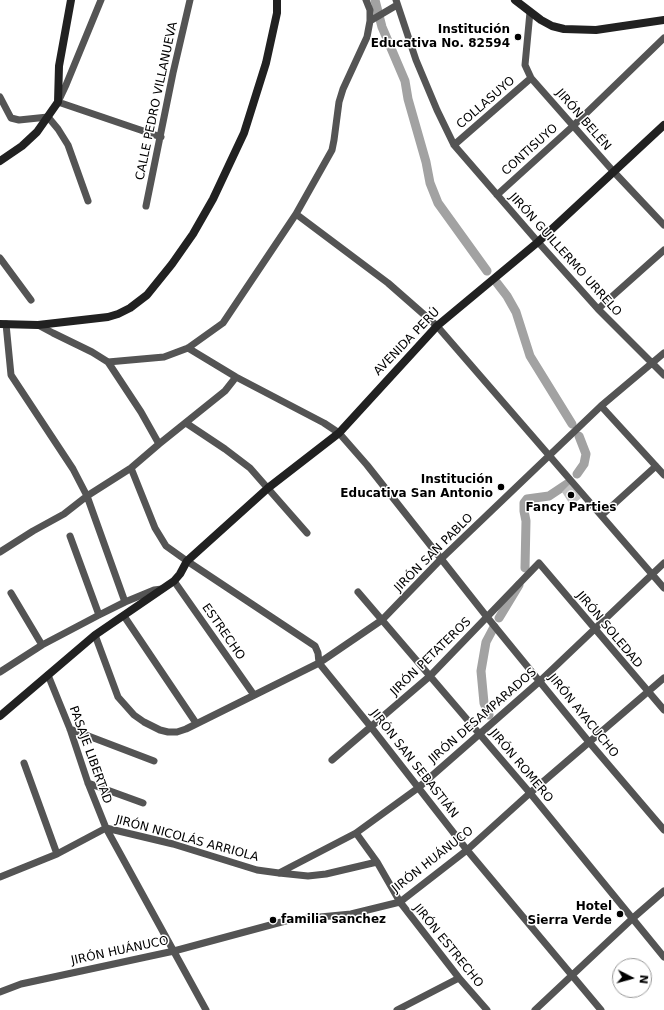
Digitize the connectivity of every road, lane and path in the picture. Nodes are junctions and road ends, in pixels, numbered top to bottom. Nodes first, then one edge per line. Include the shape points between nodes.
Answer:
1 (71, 0) edge
2 (101, 0) edge
3 (190, 0) edge
4 (277, 0) edge
5 (366, 0) edge
6 (518, 1) edge
7 (395, 4) edge
8 (530, 12) junction
9 (372, 20) junction
10 (664, 20) edge
11 (664, 38) edge
12 (531, 78) junction
13 (0, 97) edge
14 (58, 102) junction
15 (48, 116) junction
16 (664, 125) edge
17 (573, 126) junction
18 (161, 137) junction
19 (454, 145) junction
20 (0, 160) edge
21 (614, 171) junction
22 (497, 195) junction
23 (88, 201) dead end
24 (146, 206) dead end
25 (296, 214) junction
26 (663, 222) edge
27 (538, 242) junction
28 (664, 250) edge
29 (0, 258) edge
30 (31, 300) dead end
31 (598, 309) junction
32 (3, 324) edge
33 (38, 325) junction
34 (437, 326) junction
35 (188, 348) junction
36 (664, 353) edge
37 (108, 362) junction
38 (652, 364) junction
39 (664, 375) edge
40 (236, 378) junction
41 (601, 406) junction
42 (186, 423) junction
43 (338, 433) junction
44 (159, 444) junction
45 (550, 456) junction
46 (656, 466) junction
47 (131, 468) junction
48 (664, 475) edge
49 (268, 488) junction
50 (87, 496) junction
51 (602, 516) junction
52 (307, 533) dead end
53 (70, 536) dead end
54 (0, 552) edge
55 (441, 559) junction
56 (187, 561) junction
57 (539, 563) joint
58 (664, 563) edge
59 (653, 574) junction
60 (174, 581) junction
61 (664, 588) edge
62 (162, 589) junction
63 (358, 592) dead end
64 (10, 593) dead end
65 (125, 602) junction
66 (99, 615) junction
67 (124, 616) junction
68 (487, 617) junction
69 (382, 620) junction
70 (594, 629) junction
71 (95, 635) junction
72 (42, 645) junction
73 (319, 663) junction
74 (0, 672) edge
75 (48, 675) junction
76 (430, 676) junction
77 (664, 678) edge
78 (540, 681) junction
79 (648, 693) junction
80 (254, 695) junction
81 (664, 710) edge
82 (0, 716) edge
83 (196, 723) junction
84 (371, 728) junction
85 (70, 729) junction
86 (480, 734) junction
87 (589, 742) junction
88 (332, 760) dead end
89 (154, 761) dead end
90 (24, 762) dead end
91 (88, 783) junction
92 (418, 788) junction
93 (530, 793) junction
94 (143, 803) dead end
95 (106, 828) junction
96 (664, 830) edge
97 (356, 833) junction
98 (467, 850) junction
99 (57, 854) junction
100 (377, 862) junction
101 (279, 873) junction
102 (0, 876) edge
103 (664, 891) edge
104 (400, 902) junction
105 (633, 918) junction
106 (174, 951) junction
107 (664, 957) edge
108 (571, 975) junction
109 (459, 978) junction
110 (0, 992) edge
111 (206, 1010) edge
112 (397, 1010) edge
113 (487, 1010) edge
114 (535, 1010) edge
115 (601, 1010) edge

1 - 14 street via 59,66
2 - 14 street
3 - 18 street, CALLE PEDRO VILLANUEVA
4 - 33 street via 277,13 266,63 244,133 213,200 172,264 147,295 118,314
5 - 9 street
6 - 8 street
7 - 9 street
7 - 19 street, JIRÓN GUILLERMO URRELO via 416,60
8 - 10 street via 552,26 564,30 596,30
8 - 12 street, JIRÓN BELÉN via 525,65
9 - 25 street via 343,89 332,150
11 - 17 street, CONTISUYO
12 - 17 street, JIRÓN BELÉN
12 - 19 street, COLLASUYO
13 - 15 street via 11,118
14 - 15 street
14 - 18 street
15 - 20 street via 22,146
15 - 23 street via 68,145
16 - 21 street, AVENIDA PERÚ
17 - 21 street, JIRÓN BELÉN
17 - 22 street, CONTISUYO
18 - 24 street, CALLE PEDRO VILLANUEVA
19 - 22 street, JIRÓN GUILLERMO URRELO
21 - 26 street, JIRÓN BELÉN
21 - 27 street, AVENIDA PERÚ
22 - 27 street, JIRÓN GUILLERMO URRELO
25 - 34 street via 388,283
25 - 35 street via 223,322
27 - 31 street, JIRÓN GUILLERMO URRELO
27 - 34 street, AVENIDA PERÚ
28 - 31 street
29 - 30 street
31 - 38 street, JIRÓN GUILLERMO URRELO
32 - 33 street
32 - 50 street via 12,375 73,469
33 - 37 street
34 - 43 street, AVENIDA PERÚ
34 - 45 street
35 - 37 street via 164,357
35 - 40 street, JIRÓN AYACUCHO
36 - 38 street, JIRÓN SAN PABLO
37 - 44 street
38 - 39 street, JIRÓN GUILLERMO URRELO
38 - 41 street, JIRÓN SAN PABLO
40 - 42 street via 225,391
40 - 43 street, JIRÓN AYACUCHO via 324,423
41 - 45 street, JIRÓN SAN PABLO
41 - 46 street
42 - 44 street
42 - 49 street via 250,468
43 - 49 street, AVENIDA PERÚ
43 - 55 street, JIRÓN AYACUCHO via 367,465
44 - 47 street
45 - 51 street
45 - 55 street, JIRÓN SAN PABLO
46 - 48 street
46 - 51 street
47 - 50 street
47 - 56 street, JIRÓN SAN SEBASTIÁN via 161,539 166,546
49 - 52 street
49 - 56 street, AVENIDA PERÚ
50 - 54 street via 64,514
50 - 65 street
51 - 59 street
53 - 66 street
55 - 68 street, JIRÓN AYACUCHO
55 - 69 street, JIRÓN SAN PABLO
56 - 60 street, AVENIDA PERÚ
56 - 73 street, JIRÓN SAN SEBASTIÁN via 315,646
57 - 68 street, JIRÓN PETATEROS
57 - 70 street, JIRÓN SOLEDAD
58 - 59 street, JIRÓN DESAMPARADOS
59 - 61 street
59 - 70 street, JIRÓN DESAMPARADOS
60 - 62 street
60 - 80 street, ESTRECHO
62 - 65 street
62 - 67 street
63 - 69 street, JIRÓN ROMERO
64 - 72 street
65 - 66 street
66 - 72 street
67 - 71 street
67 - 83 street
68 - 76 street, JIRÓN PETATEROS
68 - 78 street, JIRÓN AYACUCHO
69 - 73 street, JIRÓN SAN PABLO
69 - 76 street, JIRÓN ROMERO
70 - 78 street, JIRÓN DESAMPARADOS
70 - 79 street, JIRÓN SOLEDAD
71 - 75 street
71 - 83 street, JIRÓN SAN PABLO via 118,697 134,715 168,732 181,730
72 - 74 street
73 - 80 street, JIRÓN SAN PABLO
73 - 84 street, JIRÓN SAN SEBASTIÁN
75 - 82 street
75 - 85 street, PASAJE LIBERTAD
76 - 84 street, JIRÓN PETATEROS
76 - 86 street, JIRÓN ROMERO
77 - 79 street, JIRÓN HUÁNUCO
78 - 86 street, JIRÓN DESAMPARADOS
78 - 87 street, JIRÓN AYACUCHO
79 - 81 street, JIRÓN SOLEDAD
79 - 87 street, JIRÓN HUÁNUCO
80 - 83 street, JIRÓN SAN PABLO
84 - 88 street, JIRÓN PETATEROS
84 - 92 street, JIRÓN SAN SEBASTIÁN
85 - 89 street
85 - 91 street, PASAJE LIBERTAD
86 - 92 street, JIRÓN DESAMPARADOS
86 - 93 street, JIRÓN ROMERO
87 - 93 street, JIRÓN HUÁNUCO
87 - 96 street, JIRÓN AYACUCHO
90 - 99 street
91 - 94 street
91 - 95 street, PASAJE LIBERTAD
92 - 97 street, JIRÓN DESAMPARADOS
92 - 98 street, JIRÓN SAN SEBASTIÁN
93 - 98 street, JIRÓN HUÁNUCO
93 - 105 street, JIRÓN ROMERO
95 - 99 street, JIRÓN NICOLÁS ARRIOLA
95 - 101 street, JIRÓN NICOLÁS ARRIOLA via 173,844 257,870
95 - 106 street, PASAJE LIBERTAD
97 - 100 street, JIRÓN ESTRECHO
97 - 101 street, JIRÓN DESAMPARADOS
98 - 104 street, JIRÓN HUÁNUCO
98 - 108 street, JIRÓN SAN SEBASTIÁN
99 - 102 street, JIRÓN NICOLÁS ARRIOLA
100 - 101 street, JIRÓN NICOLÁS ARRIOLA via 326,874 308,876
100 - 104 street, JIRÓN ESTRECHO
103 - 105 street
104 - 106 street, JIRÓN HUÁNUCO via 352,914 289,920
104 - 109 street, JIRÓN ESTRECHO
105 - 107 street, JIRÓN ROMERO
105 - 108 street
106 - 110 street, JIRÓN HUÁNUCO via 21,984
106 - 111 street, PASAJE LIBERTAD
108 - 114 street
108 - 115 street, JIRÓN SAN SEBASTIÁN
109 - 112 street
109 - 113 street, JIRÓN ESTRECHO

